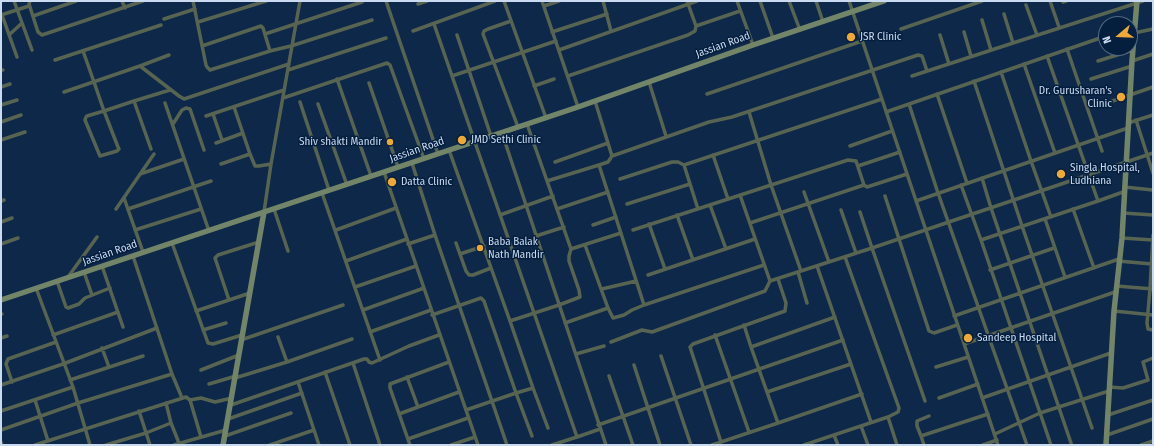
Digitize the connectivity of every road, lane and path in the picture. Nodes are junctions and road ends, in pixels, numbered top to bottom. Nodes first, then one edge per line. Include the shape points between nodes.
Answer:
1 (14, 1) edge
2 (30, 1) edge
3 (59, 1) edge
4 (76, 1) edge
5 (122, 1) edge
6 (143, 1) edge
7 (193, 1) edge
8 (266, 1) edge
9 (300, 1) edge
10 (391, 1) edge
11 (426, 1) edge
12 (495, 1) edge
13 (504, 1) edge
14 (542, 1) edge
15 (559, 1) edge
16 (603, 1) edge
17 (697, 1) edge
18 (737, 1) edge
19 (760, 1) edge
20 (789, 1) edge
21 (816, 1) edge
22 (849, 1) edge
23 (884, 1) edge
24 (982, 1) edge
25 (1050, 1) edge
26 (1139, 1) edge
27 (362, 2) edge
28 (386, 2) edge
29 (687, 3) edge
30 (418, 4) dead end
31 (1026, 5) dead end
32 (29, 6) junction
33 (60, 6) junction
34 (544, 6) junction
35 (125, 8) junction
36 (195, 9) junction
37 (17, 10) junction
38 (740, 11) junction
39 (853, 11) junction
40 (607, 14) junction
41 (1004, 14) dead end
42 (2, 15) edge
43 (33, 16) junction
44 (1135, 16) edge
45 (164, 19) dead end
46 (372, 20) dead end
47 (982, 20) dead end
48 (511, 21) junction
49 (198, 22) junction
50 (823, 22) junction
51 (22, 23) junction
52 (296, 24) junction
53 (434, 24) junction
54 (161, 25) dead end
55 (696, 26) junction
56 (1059, 27) junction
57 (901, 29) dead end
58 (1153, 29) edge
59 (800, 30) junction
60 (413, 31) dead end
61 (611, 31) junction
62 (552, 32) junction
63 (964, 32) dead end
64 (1138, 32) edge
65 (265, 34) junction
66 (9, 35) junction
67 (457, 35) dead end
68 (940, 35) dead end
69 (1037, 35) junction
70 (386, 38) dead end
71 (773, 38) junction
72 (1098, 39) edge
73 (556, 41) junction
74 (862, 41) junction
75 (1013, 43) junction
76 (753, 45) junction
77 (202, 46) junction
78 (291, 46) junction
79 (1067, 49) junction
80 (32, 50) dead end
81 (559, 50) junction
82 (991, 50) junction
83 (82, 51) junction
84 (270, 51) junction
85 (522, 51) junction
86 (1153, 54) edge
87 (169, 55) dead end
88 (971, 56) junction
89 (1047, 56) junction
90 (1114, 56) edge
91 (1133, 56) edge
92 (17, 57) dead end
93 (55, 60) dead end
94 (1098, 61) dead end
95 (493, 62) junction
96 (1132, 63) junction
97 (289, 64) junction
98 (949, 64) junction
99 (1024, 64) junction
100 (140, 66) junction
101 (288, 70) junction
102 (469, 70) junction
103 (872, 70) junction
104 (927, 71) junction
105 (1001, 72) junction
106 (452, 76) junction
107 (568, 76) junction
108 (912, 76) dead end
109 (337, 79) junction
110 (554, 79) dead end
111 (1091, 79) dead end
112 (974, 81) junction
113 (94, 82) junction
114 (649, 82) junction
115 (369, 83) dead end
116 (10, 84) dead end
117 (534, 86) junction
118 (1, 87) edge
119 (1153, 87) edge
120 (170, 90) junction
121 (284, 90) junction
122 (64, 92) dead end
123 (707, 94) dead end
124 (937, 94) junction
125 (1130, 95) junction
126 (283, 98) junction
127 (882, 99) junction
128 (17, 100) dead end
129 (134, 101) junction
130 (595, 101) junction
131 (165, 102) dead end
132 (300, 102) dead end
133 (318, 104) dead end
134 (909, 104) junction
135 (1104, 104) dead end
136 (1, 105) edge
137 (234, 107) junction
138 (578, 107) junction
139 (104, 110) junction
140 (749, 112) junction
141 (886, 112) junction
142 (213, 114) junction
143 (21, 115) dead end
144 (1153, 115) edge
145 (206, 116) dead end
146 (546, 118) junction
147 (1136, 120) junction
148 (1, 122) edge
149 (173, 124) junction
150 (527, 124) junction
151 (1128, 126) junction
152 (518, 127) junction
153 (892, 131) junction
154 (25, 132) dead end
155 (243, 133) junction
156 (502, 133) junction
157 (491, 136) junction
158 (666, 136) junction
159 (1098, 139) junction
160 (1, 140) edge
161 (222, 140) junction
162 (475, 141) junction
163 (757, 141) junction
164 (216, 143) dead end
165 (608, 143) junction
166 (1078, 145) junction
167 (850, 146) dead end
168 (151, 149) dead end
169 (204, 150) dead end
170 (449, 150) junction
171 (1102, 151) dead end
172 (900, 152) junction
173 (1055, 153) junction
174 (1153, 153) edge
175 (154, 154) dead end
176 (250, 154) junction
177 (438, 154) junction
178 (1147, 155) junction
179 (612, 156) junction
180 (713, 156) junction
181 (184, 158) junction
182 (424, 159) junction
183 (556, 162) dead end
184 (1031, 162) junction
185 (1126, 162) junction
186 (412, 163) junction
187 (221, 164) dead end
188 (271, 164) junction
189 (599, 165) junction
190 (684, 165) junction
191 (858, 166) junction
192 (398, 167) junction
193 (1004, 170) junction
194 (384, 172) junction
195 (1153, 173) edge
196 (140, 174) junction
197 (907, 174) junction
198 (1088, 175) junction
199 (371, 176) junction
200 (982, 178) junction
201 (620, 179) dead end
202 (211, 181) dead end
203 (547, 182) junction
204 (967, 183) junction
205 (347, 184) junction
206 (690, 184) junction
207 (771, 185) junction
208 (864, 185) junction
209 (961, 185) junction
210 (194, 186) junction
211 (1124, 189) junction
212 (329, 190) junction
213 (1153, 190) edge
214 (1041, 191) junction
215 (608, 192) junction
216 (804, 192) dead end
217 (322, 193) junction
218 (938, 193) junction
219 (740, 195) junction
220 (553, 196) junction
221 (885, 196) dead end
222 (124, 198) junction
223 (728, 199) junction
224 (916, 200) junction
225 (1014, 200) junction
226 (1098, 201) junction
227 (627, 204) dead end
228 (808, 204) junction
229 (710, 205) junction
230 (526, 206) junction
231 (396, 208) junction
232 (991, 208) junction
233 (116, 209) dead end
234 (128, 209) junction
235 (201, 209) junction
236 (274, 209) junction
237 (557, 209) junction
238 (698, 209) junction
239 (1073, 209) junction
240 (841, 210) dead end
241 (264, 212) junction
242 (860, 212) dead end
243 (781, 213) junction
244 (1123, 213) junction
245 (500, 214) junction
246 (972, 214) junction
247 (677, 215) junction
248 (1153, 215) edge
249 (616, 217) junction
250 (1051, 217) junction
251 (12, 218) dead end
252 (1045, 219) junction
253 (1, 222) edge
254 (949, 222) junction
255 (750, 223) junction
256 (649, 224) junction
257 (593, 225) dead end
258 (1022, 226) junction
259 (564, 228) junction
260 (135, 230) junction
261 (336, 230) junction
262 (633, 230) dead end
263 (926, 230) junction
264 (209, 231) junction
265 (621, 234) junction
266 (1000, 234) junction
267 (1153, 234) edge
268 (435, 235) junction
269 (536, 236) junction
270 (97, 237) dead end
271 (18, 238) dead end
272 (1122, 238) junction
273 (407, 239) junction
274 (755, 239) junction
275 (898, 239) junction
276 (981, 240) junction
277 (1153, 240) edge
278 (259, 242) junction
279 (172, 243) junction
280 (456, 243) dead end
281 (1, 244) edge
282 (408, 244) junction
283 (585, 245) junction
284 (484, 246) junction
285 (872, 248) junction
286 (1054, 248) junction
287 (571, 249) junction
288 (726, 249) junction
289 (288, 251) dead end
290 (143, 252) junction
291 (856, 253) junction
292 (460, 254) junction
293 (1032, 255) junction
294 (133, 256) junction
295 (845, 257) junction
296 (693, 260) junction
297 (1118, 260) junction
298 (346, 261) junction
299 (829, 262) junction
300 (1010, 263) junction
301 (1152, 264) edge
302 (764, 265) junction
303 (102, 266) junction
304 (416, 266) junction
305 (817, 266) junction
306 (491, 268) junction
307 (1094, 268) junction
308 (665, 269) junction
309 (990, 270) junction
310 (84, 272) junction
311 (799, 272) junction
312 (648, 275) dead end
313 (1065, 277) junction
314 (68, 278) junction
315 (778, 279) junction
316 (57, 281) junction
317 (636, 281) junction
318 (770, 281) junction
319 (1043, 285) junction
320 (1116, 286) junction
321 (355, 287) junction
322 (36, 288) junction
323 (110, 288) junction
324 (424, 288) junction
325 (602, 289) junction
326 (1152, 289) edge
327 (1115, 292) junction
328 (250, 293) junction
329 (1020, 294) junction
330 (92, 295) junction
331 (1, 300) edge
332 (229, 300) junction
333 (1000, 300) junction
334 (807, 303) dead end
335 (343, 305) dead end
336 (460, 305) junction
337 (559, 305) junction
338 (644, 305) junction
339 (608, 308) junction
340 (980, 308) junction
341 (363, 310) junction
342 (196, 311) junction
343 (1114, 311) junction
344 (118, 312) junction
345 (432, 312) junction
346 (534, 313) junction
347 (1052, 314) junction
348 (1147, 315) junction
349 (1153, 315) edge
350 (954, 316) junction
351 (835, 318) junction
352 (510, 321) junction
353 (1029, 321) junction
354 (226, 322) dead end
355 (566, 323) junction
356 (744, 325) junction
357 (957, 325) junction
358 (123, 327) dead end
359 (157, 328) junction
360 (1011, 328) junction
361 (203, 330) junction
362 (1153, 330) edge
363 (370, 332) junction
364 (53, 335) junction
365 (439, 335) junction
366 (715, 335) junction
367 (989, 335) junction
368 (7, 336) dead end
369 (242, 337) junction
370 (278, 337) dead end
371 (1, 338) edge
372 (352, 339) dead end
373 (843, 340) junction
374 (56, 342) junction
375 (611, 342) dead end
376 (964, 344) junction
377 (604, 346) dead end
378 (751, 347) junction
379 (102, 348) junction
380 (1111, 353) junction
381 (576, 354) junction
382 (239, 355) junction
383 (143, 356) dead end
384 (660, 356) dead end
385 (968, 357) junction
386 (1153, 358) edge
387 (380, 360) junction
388 (287, 362) junction
389 (354, 362) junction
390 (449, 362) junction
391 (63, 364) junction
392 (852, 364) junction
393 (634, 365) dead end
394 (936, 367) dead end
395 (109, 368) junction
396 (1071, 368) junction
397 (759, 369) junction
398 (200, 370) dead end
399 (326, 372) junction
400 (172, 374) junction
401 (1048, 375) junction
402 (609, 376) dead end
403 (235, 377) junction
404 (407, 377) junction
405 (1153, 378) edge
406 (730, 379) junction
407 (70, 380) junction
408 (1148, 380) junction
409 (12, 382) junction
410 (298, 382) junction
411 (1028, 382) junction
412 (209, 384) dead end
413 (978, 384) junction
414 (1, 385) edge
415 (73, 387) junction
416 (533, 388) junction
417 (704, 388) junction
418 (1008, 389) junction
419 (1109, 389) junction
420 (459, 392) junction
421 (767, 392) junction
422 (302, 393) junction
423 (516, 394) junction
424 (862, 394) junction
425 (182, 398) junction
426 (232, 398) junction
427 (675, 398) junction
428 (939, 398) dead end
429 (982, 398) junction
430 (1082, 399) junction
431 (35, 400) junction
432 (190, 400) junction
433 (1153, 400) edge
434 (925, 401) dead end
435 (492, 402) junction
436 (78, 403) junction
437 (166, 403) junction
438 (231, 405) junction
439 (418, 407) junction
440 (1058, 407) junction
441 (648, 408) junction
442 (466, 410) junction
443 (1, 411) edge
444 (140, 411) junction
445 (291, 413) dead end
446 (1040, 413) junction
447 (399, 414) junction
448 (988, 414) junction
449 (1108, 415) junction
450 (40, 416) junction
451 (623, 416) junction
452 (929, 416) dead end
453 (888, 417) junction
454 (468, 418) junction
455 (228, 419) junction
456 (1153, 419) edge
457 (871, 422) junction
458 (1019, 422) junction
459 (171, 423) junction
460 (778, 423) junction
461 (861, 426) junction
462 (599, 427) junction
463 (86, 428) junction
464 (548, 428) dead end
465 (1092, 428) dead end
466 (1, 430) edge
467 (314, 430) junction
468 (750, 432) junction
469 (146, 433) junction
470 (226, 433) junction
471 (994, 434) junction
472 (834, 435) junction
473 (1107, 435) junction
474 (532, 436) dead end
475 (921, 436) junction
476 (201, 437) junction
477 (475, 437) junction
478 (577, 437) junction
479 (408, 439) junction
480 (997, 440) junction
481 (48, 441) junction
482 (1153, 441) edge
483 (721, 442) junction
484 (179, 443) junction
485 (1071, 443) dead end
486 (35, 445) edge
487 (90, 445) edge
488 (106, 445) edge
489 (150, 445) edge
490 (174, 445) edge
491 (223, 445) edge
492 (270, 445) edge
493 (319, 445) edge
494 (350, 445) edge
495 (380, 445) edge
496 (410, 445) edge
497 (451, 445) edge
498 (478, 445) edge
499 (507, 445) edge
500 (552, 445) edge
501 (606, 445) edge
502 (633, 445) edge
503 (660, 445) edge
504 (691, 445) edge
505 (712, 445) edge
506 (806, 445) edge
507 (838, 445) edge
508 (868, 445) edge
509 (897, 445) edge
510 (924, 445) edge
511 (983, 445) edge
512 (998, 445) edge
513 (1027, 445) edge
514 (1051, 445) edge
515 (1106, 445) edge
516 (1141, 445) edge

1 - 37 street
2 - 32 street
3 - 33 street
4 - 33 street
5 - 35 street
6 - 35 street
7 - 36 street
8 - 49 street
9 - 52 street
10 - 28 street
11 - 30 street
12 - 53 street
13 - 48 street
14 - 34 street
15 - 34 street
16 - 40 street
17 - 29 street
18 - 38 street
19 - 71 street
20 - 59 street
21 - 50 street
22 - 39 street
23 - 39 street, Jassian Road
24 - 57 street
25 - 56 street
26 - 44 street
26 - 56 street
27 - 52 street
28 - 177 street
29 - 55 street
29 - 61 street
31 - 69 street
32 - 37 street
32 - 43 street
33 - 43 street
34 - 62 street
35 - 43 street via 42,35 38,32
36 - 45 street
36 - 49 street
37 - 42 street
37 - 51 street
38 - 55 street
38 - 76 street
39 - 50 street, Jassian Road
39 - 74 street
40 - 61 street
40 - 62 street
41 - 75 street
42 - 66 street
46 - 78 street
47 - 82 street
48 - 85 street
48 - 95 street via 483,33
49 - 77 street
50 - 59 street, Jassian Road
51 - 66 street
51 - 80 street
52 - 65 street
52 - 78 street
53 - 60 street
53 - 106 street
54 - 83 street
55 - 107 street via 688,35
56 - 69 street
58 - 64 street
59 - 71 street, Jassian Road
61 - 81 street
62 - 73 street
63 - 88 street
65 - 77 street via 261,26
65 - 84 street
66 - 92 street
67 - 102 street
68 - 98 street
69 - 75 street
70 - 101 street
71 - 76 street, Jassian Road
72 - 79 street
73 - 81 street
73 - 85 street
74 - 103 street
74 - 123 street
75 - 82 street
76 - 114 street, Jassian Road
77 - 84 street via 206,65 210,70
78 - 84 street
78 - 97 street
79 - 89 street
79 - 159 street
81 - 107 street
82 - 88 street
83 - 93 street
83 - 113 street
85 - 95 street
85 - 117 street
86 - 96 street
87 - 100 street
88 - 98 street
89 - 99 street
89 - 166 street
90 - 94 street
91 - 96 street
95 - 102 street
95 - 152 street
96 - 111 street
96 - 125 street
97 - 101 street
97 - 120 street via 187,98 181,98
98 - 104 street
99 - 105 street
99 - 173 street
100 - 113 street
100 - 120 street
101 - 121 street
102 - 106 street
102 - 157 street
103 - 104 street via 918,55 922,56
103 - 127 street
103 - 140 street
104 - 108 street
105 - 112 street
105 - 184 street
106 - 162 street
107 - 138 street
109 - 126 street
109 - 182 street via 388,63
109 - 199 street
110 - 117 street
112 - 124 street
112 - 193 street
113 - 122 street
113 - 139 street
114 - 130 street, Jassian Road
114 - 158 street
115 - 192 street
116 - 118 street
117 - 146 street
119 - 125 street
120 - 129 street
121 - 126 street
121 - 137 street
124 - 134 street
124 - 204 street
125 - 135 street
125 - 151 street
126 - 188 street
127 - 141 street
127 - 163 street
128 - 136 street
129 - 139 street
129 - 168 street
130 - 138 street, Jassian Road
130 - 165 street
131 - 149 street
132 - 212 street
133 - 205 street
134 - 141 street
134 - 218 street
137 - 142 street
137 - 155 street
138 - 146 street, Jassian Road
139 - 139 street via 119,149 101,156 85,119
140 - 158 street
140 - 163 street
141 - 153 street
142 - 145 street
142 - 161 street
143 - 148 street
144 - 147 street
146 - 150 street, Jassian Road
147 - 151 street
147 - 178 street
149 - 169 street via 182,110 190,109
149 - 181 street
150 - 152 street, Jassian Road
150 - 203 street
151 - 159 street
151 - 185 street
152 - 156 street, Jassian Road
153 - 167 street
153 - 172 street
154 - 160 street
155 - 161 street
155 - 176 street
156 - 157 street, Jassian Road
156 - 230 street
157 - 162 street, Jassian Road
158 - 179 street
159 - 166 street
159 - 171 street
161 - 164 street
162 - 170 street, Jassian Road
162 - 245 street
163 - 180 street
163 - 207 street
165 - 179 street
165 - 183 street
166 - 173 street
166 - 198 street
170 - 177 street, Jassian Road
170 - 284 street
172 - 191 street
172 - 197 street
173 - 184 street
174 - 178 street
175 - 196 street
176 - 187 street
176 - 188 street via 255,166
177 - 182 street, Jassian Road
178 - 185 street
178 - 195 street
179 - 189 street via 608,162
180 - 190 street
180 - 223 street
181 - 196 street
181 - 210 street
182 - 186 street, Jassian Road
184 - 193 street
184 - 214 street
185 - 198 street
185 - 211 street
186 - 192 street, Jassian Road
186 - 268 street
188 - 241 street
189 - 203 street
189 - 215 street
190 - 201 street via 672,162
190 - 206 street
191 - 207 street via 854,159 848,160
191 - 208 street
192 - 194 street, Jassian Road
193 - 200 street
193 - 225 street
194 - 199 street, Jassian Road
194 - 231 street
196 - 222 street
197 - 208 street via 870,187
197 - 224 street
198 - 214 street
198 - 226 street
199 - 205 street, Jassian Road
200 - 204 street
200 - 232 street
202 - 210 street
203 - 220 street
204 - 209 street
205 - 212 street, Jassian Road
206 - 227 street
206 - 238 street
207 - 219 street
207 - 243 street
208 - 228 street
209 - 218 street
209 - 246 street
210 - 234 street
210 - 235 street
211 - 213 street
211 - 226 street
211 - 244 street
212 - 217 street, Jassian Road
214 - 225 street
214 - 250 street
215 - 237 street
215 - 249 street
216 - 228 street
217 - 236 street, Jassian Road
217 - 261 street
218 - 224 street
218 - 254 street
219 - 223 street
219 - 255 street
220 - 230 street
220 - 237 street
221 - 275 street
222 - 233 street
222 - 234 street
223 - 229 street
224 - 263 street
225 - 232 street
225 - 258 street
226 - 239 street
228 - 243 street
228 - 299 street
229 - 238 street
229 - 288 street
230 - 245 street
230 - 269 street
231 - 261 street
231 - 273 street
232 - 246 street
232 - 266 street
234 - 260 street
235 - 260 street
235 - 264 street
236 - 241 street, Jassian Road
236 - 289 street
237 - 259 street
238 - 247 street
239 - 250 street
239 - 307 street
240 - 291 street
241 - 264 street, Jassian Road
241 - 278 street
242 - 285 street
243 - 255 street
243 - 311 street
244 - 248 street
244 - 272 street
245 - 346 street
246 - 254 street
246 - 276 street
247 - 256 street
247 - 296 street
249 - 257 street
249 - 265 street
250 - 252 street
251 - 253 street
252 - 258 street
252 - 286 street
254 - 263 street
254 - 340 street
255 - 274 street
256 - 262 street
256 - 308 street
258 - 266 street
258 - 293 street
259 - 269 street
259 - 287 street
260 - 290 street
261 - 298 street
263 - 275 street
263 - 350 street
264 - 279 street, Jassian Road
265 - 283 street
265 - 317 street
266 - 276 street
266 - 300 street
267 - 277 street
268 - 282 street
268 - 336 street
269 - 337 street
270 - 314 street
271 - 281 street
272 - 277 street
272 - 297 street
273 - 282 street
273 - 298 street
274 - 288 street
274 - 302 street
275 - 285 street
275 - 357 street via 929,330 934,333
276 - 309 street
277 - 301 street
278 - 328 street
278 - 332 street via 216,257 215,261
279 - 290 street, Jassian Road
279 - 342 street
280 - 292 street
282 - 304 street
283 - 287 street
283 - 325 street
284 - 292 street
284 - 306 street
285 - 291 street
285 - 434 street
286 - 293 street
286 - 313 street
287 - 337 street via 569,261 580,296
288 - 296 street
290 - 294 street, Jassian Road
291 - 295 street
292 - 306 street via 469,275
293 - 300 street
293 - 319 street
294 - 303 street, Jassian Road
294 - 359 street
295 - 299 street
295 - 453 street via 898,408 897,413
296 - 308 street
297 - 301 street
297 - 307 street
297 - 320 street
298 - 321 street
299 - 305 street
300 - 309 street
300 - 329 street
301 - 326 street
302 - 318 street
302 - 338 street
303 - 310 street, Jassian Road
303 - 323 street
304 - 321 street
304 - 324 street
305 - 311 street
305 - 351 street
306 - 352 street
307 - 313 street
308 - 312 street
309 - 333 street
310 - 314 street, Jassian Road
310 - 330 street
311 - 315 street
311 - 334 street
313 - 319 street
314 - 316 street, Jassian Road
315 - 318 street
315 - 356 street via 786,303 785,311
316 - 322 street, Jassian Road
316 - 330 street via 68,308
317 - 325 street
317 - 338 street
318 - 375 street via 766,291 652,332 642,330
319 - 329 street
319 - 347 street
320 - 326 street
320 - 327 street
321 - 341 street
322 - 331 street, Jassian Road
322 - 364 street
323 - 330 street
323 - 344 street
324 - 341 street
324 - 345 street
325 - 339 street
326 - 348 street
327 - 343 street
327 - 347 street
328 - 332 street
328 - 369 street
329 - 333 street
329 - 353 street
332 - 342 street
333 - 340 street
333 - 360 street
335 - 369 street
336 - 345 street
336 - 423 street via 481,298 484,301
336 - 435 street
337 - 346 street
337 - 355 street
338 - 339 street via 614,318
339 - 355 street
340 - 350 street
340 - 367 street
341 - 363 street
342 - 361 street
343 - 348 street
343 - 380 street
344 - 358 street
344 - 364 street
345 - 363 street
345 - 365 street
346 - 352 street
346 - 478 street
347 - 353 street
347 - 396 street
348 - 349 street
348 - 362 street via 1147,327
350 - 357 street
351 - 373 street
351 - 378 street
352 - 416 street
353 - 360 street
353 - 401 street
354 - 361 street
355 - 381 street
356 - 366 street
356 - 378 street
357 - 376 street
359 - 379 street
359 - 400 street
360 - 367 street
360 - 411 street
361 - 369 street via 208,343 211,344
363 - 387 street
364 - 374 street
365 - 387 street
365 - 390 street
366 - 406 street
366 - 417 street via 690,347
367 - 376 street
367 - 418 street
368 - 371 street
369 - 382 street
370 - 388 street
372 - 388 street
373 - 392 street
373 - 397 street
374 - 391 street
374 - 409 street via 8,359 6,364
376 - 385 street
377 - 381 street
378 - 397 street
379 - 391 street
379 - 395 street
380 - 396 street
380 - 419 street
381 - 462 street
382 - 398 street
382 - 403 street
383 - 395 street
384 - 427 street
385 - 394 street
385 - 413 street
386 - 408 street via 1143,362
387 - 389 street via 370,363 364,359
388 - 403 street
389 - 399 street
389 - 495 street
390 - 404 street
390 - 420 street
391 - 407 street
391 - 409 street
392 - 421 street
392 - 424 street
393 - 441 street
395 - 407 street
396 - 401 street
396 - 430 street
397 - 406 street
397 - 421 street
399 - 410 street
399 - 494 street
400 - 425 street
400 - 436 street
401 - 411 street
401 - 440 street
402 - 451 street
403 - 412 street
403 - 426 street
404 - 439 street
404 - 447 street via 390,384
405 - 408 street
406 - 417 street
406 - 468 street
407 - 415 street
408 - 419 street via 1123,388
409 - 414 street
410 - 422 street
410 - 438 street
411 - 418 street
411 - 446 street
413 - 428 street
413 - 429 street
415 - 431 street
415 - 436 street
416 - 423 street
416 - 464 street
417 - 427 street
417 - 483 street
418 - 429 street
418 - 458 street
419 - 430 street
419 - 449 street
420 - 439 street
420 - 442 street
421 - 460 street
422 - 455 street
422 - 467 street
423 - 435 street
423 - 474 street
424 - 457 street
424 - 460 street
425 - 432 street
425 - 437 street
426 - 432 street via 215,402 201,398
426 - 438 street
427 - 441 street
427 - 504 street
429 - 448 street
430 - 440 street
430 - 465 street
431 - 443 street
431 - 450 street
432 - 476 street
433 - 449 street
435 - 442 street
435 - 499 street
436 - 450 street
436 - 463 street
437 - 444 street
437 - 459 street
438 - 455 street
439 - 447 street
440 - 446 street
440 - 485 street
441 - 451 street
441 - 503 street
442 - 454 street
444 - 463 street
444 - 469 street
445 - 470 street
446 - 458 street
446 - 514 street
447 - 479 street
448 - 471 street
448 - 475 street
449 - 473 street
450 - 466 street
450 - 481 street
451 - 462 street
451 - 502 street
452 - 475 street via 917,421
453 - 457 street
453 - 509 street
454 - 477 street
454 - 479 street
455 - 470 street
456 - 473 street
457 - 461 street
458 - 471 street
458 - 513 street
459 - 469 street
459 - 484 street
460 - 468 street
461 - 472 street
461 - 508 street
462 - 478 street
462 - 501 street
463 - 481 street
463 - 487 street
467 - 492 street
467 - 493 street
468 - 483 street
469 - 488 street
469 - 489 street
470 - 476 street
470 - 491 street
471 - 480 street
472 - 506 street
472 - 507 street
473 - 515 street
475 - 510 street
476 - 484 street
477 - 497 street
477 - 498 street
478 - 500 street
479 - 496 street
480 - 511 street
480 - 512 street
481 - 486 street
482 - 516 street
483 - 505 street
484 - 490 street

